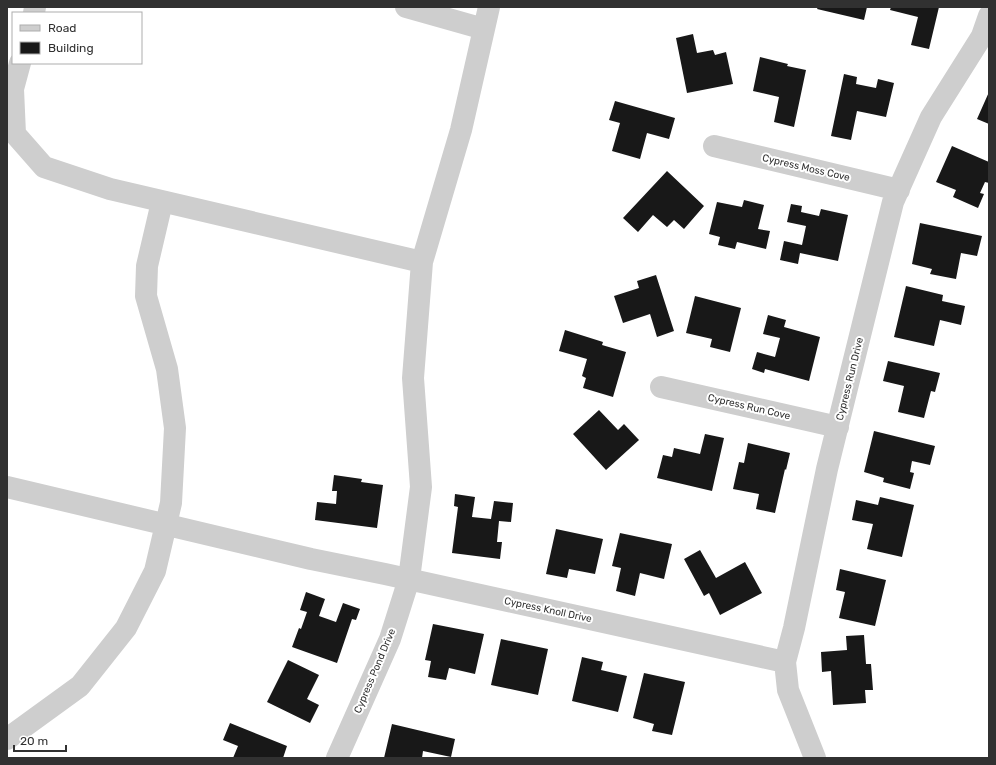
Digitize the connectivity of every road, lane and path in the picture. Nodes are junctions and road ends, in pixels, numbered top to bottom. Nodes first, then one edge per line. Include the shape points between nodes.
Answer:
1 (406, 7) edge
2 (489, 7) edge
3 (989, 16) edge
4 (484, 29) junction
5 (20, 64) edge
6 (714, 146) dead end
7 (899, 190) junction
8 (162, 202) junction
9 (422, 262) junction
10 (661, 387) dead end
11 (838, 427) junction
12 (7, 487) edge
13 (166, 524) junction
14 (409, 579) junction
15 (785, 662) junction
16 (7, 739) edge
17 (337, 758) edge
18 (815, 758) edge

1 - 4 street
2 - 4 street, Cypress Pond Drive
3 - 7 street, Cypress Run Drive via 982,36 931,117
4 - 9 street, Cypress Pond Drive via 461,130
5 - 8 street via 13,89 15,134 44,167 110,189
6 - 7 street, Cypress Moss Cove
7 - 11 street, Cypress Run Drive
8 - 9 street
8 - 13 street via 147,266 146,296 167,369 175,428 171,503
9 - 14 street, Cypress Pond Drive via 413,378 421,487
10 - 11 street, Cypress Run Cove
11 - 15 street, Cypress Run Drive
12 - 13 street, Cypress Knoll Drive
13 - 14 street, Cypress Knoll Drive via 311,559
13 - 16 street via 155,571 126,628 80,686
14 - 15 street, Cypress Knoll Drive
14 - 17 street, Cypress Pond Drive via 390,639
15 - 18 street, Cypress Run Drive via 788,690

